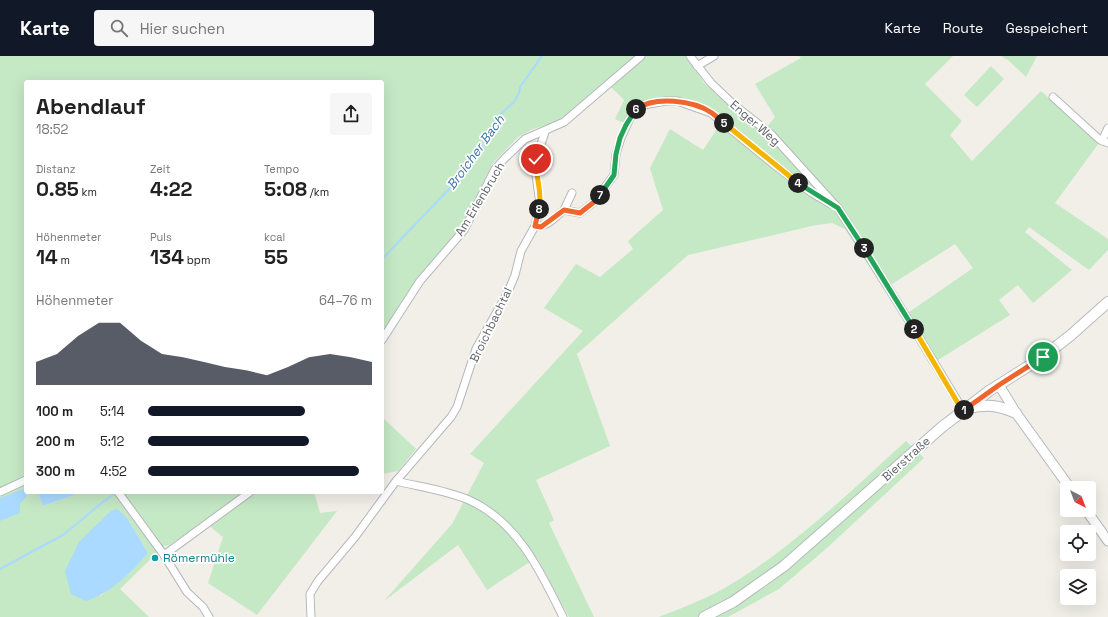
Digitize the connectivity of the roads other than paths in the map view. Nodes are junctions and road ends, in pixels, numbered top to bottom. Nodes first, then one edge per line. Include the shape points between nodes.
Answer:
1 (641, 56) edge
2 (690, 56) edge
3 (714, 56) edge
4 (697, 66) junction
5 (1053, 97) dead end
6 (1108, 128) edge
7 (545, 132) junction
8 (1105, 142) edge
9 (572, 193) dead end
10 (838, 208) junction
11 (564, 210) junction
12 (535, 226) junction
13 (1107, 305) edge
14 (384, 337) edge
15 (999, 385) junction
16 (964, 409) junction
17 (1016, 413) junction
18 (24, 481) edge
19 (396, 481) junction
20 (1065, 481) edge
21 (0, 492) edge
22 (119, 494) edge
23 (247, 494) edge
24 (1091, 517) edge
25 (1108, 541) edge
26 (164, 555) junction
27 (209, 617) edge
28 (311, 617) edge
29 (563, 617) edge
30 (704, 617) edge

1 - 7 street, Am Erlenbruch via 564,122
2 - 4 street, Enger Weg
3 - 4 street
4 - 10 street, Enger Weg via 710,83 771,134
5 - 8 street
6 - 8 street
7 - 12 street, Broichbachtal via 535,168 540,204
7 - 14 street, Am Erlenbruch via 525,139 495,169 464,230 420,281
9 - 11 street
10 - 11 street via 812,193 777,167 711,112 677,101 666,101 644,105 632,114 620,138 614,175 594,202 580,213
10 - 16 street, Enger Weg
11 - 12 street via 546,225
12 - 19 street, Broichbachtal via 521,251 508,292 476,349 457,407
13 - 15 main road, Bierstraße via 1043,357
15 - 16 main road, Bierstraße
15 - 17 street
16 - 17 main road via 995,405
16 - 30 main road, Bierstraße via 784,566 733,602
17 - 20 street
18 - 21 street
19 - 28 street, Broichbachtal via 355,537 318,581 310,594
19 - 29 street via 445,492 470,501 508,527 535,562
22 - 26 street
23 - 26 street
24 - 25 street
26 - 27 street via 187,592 203,607

